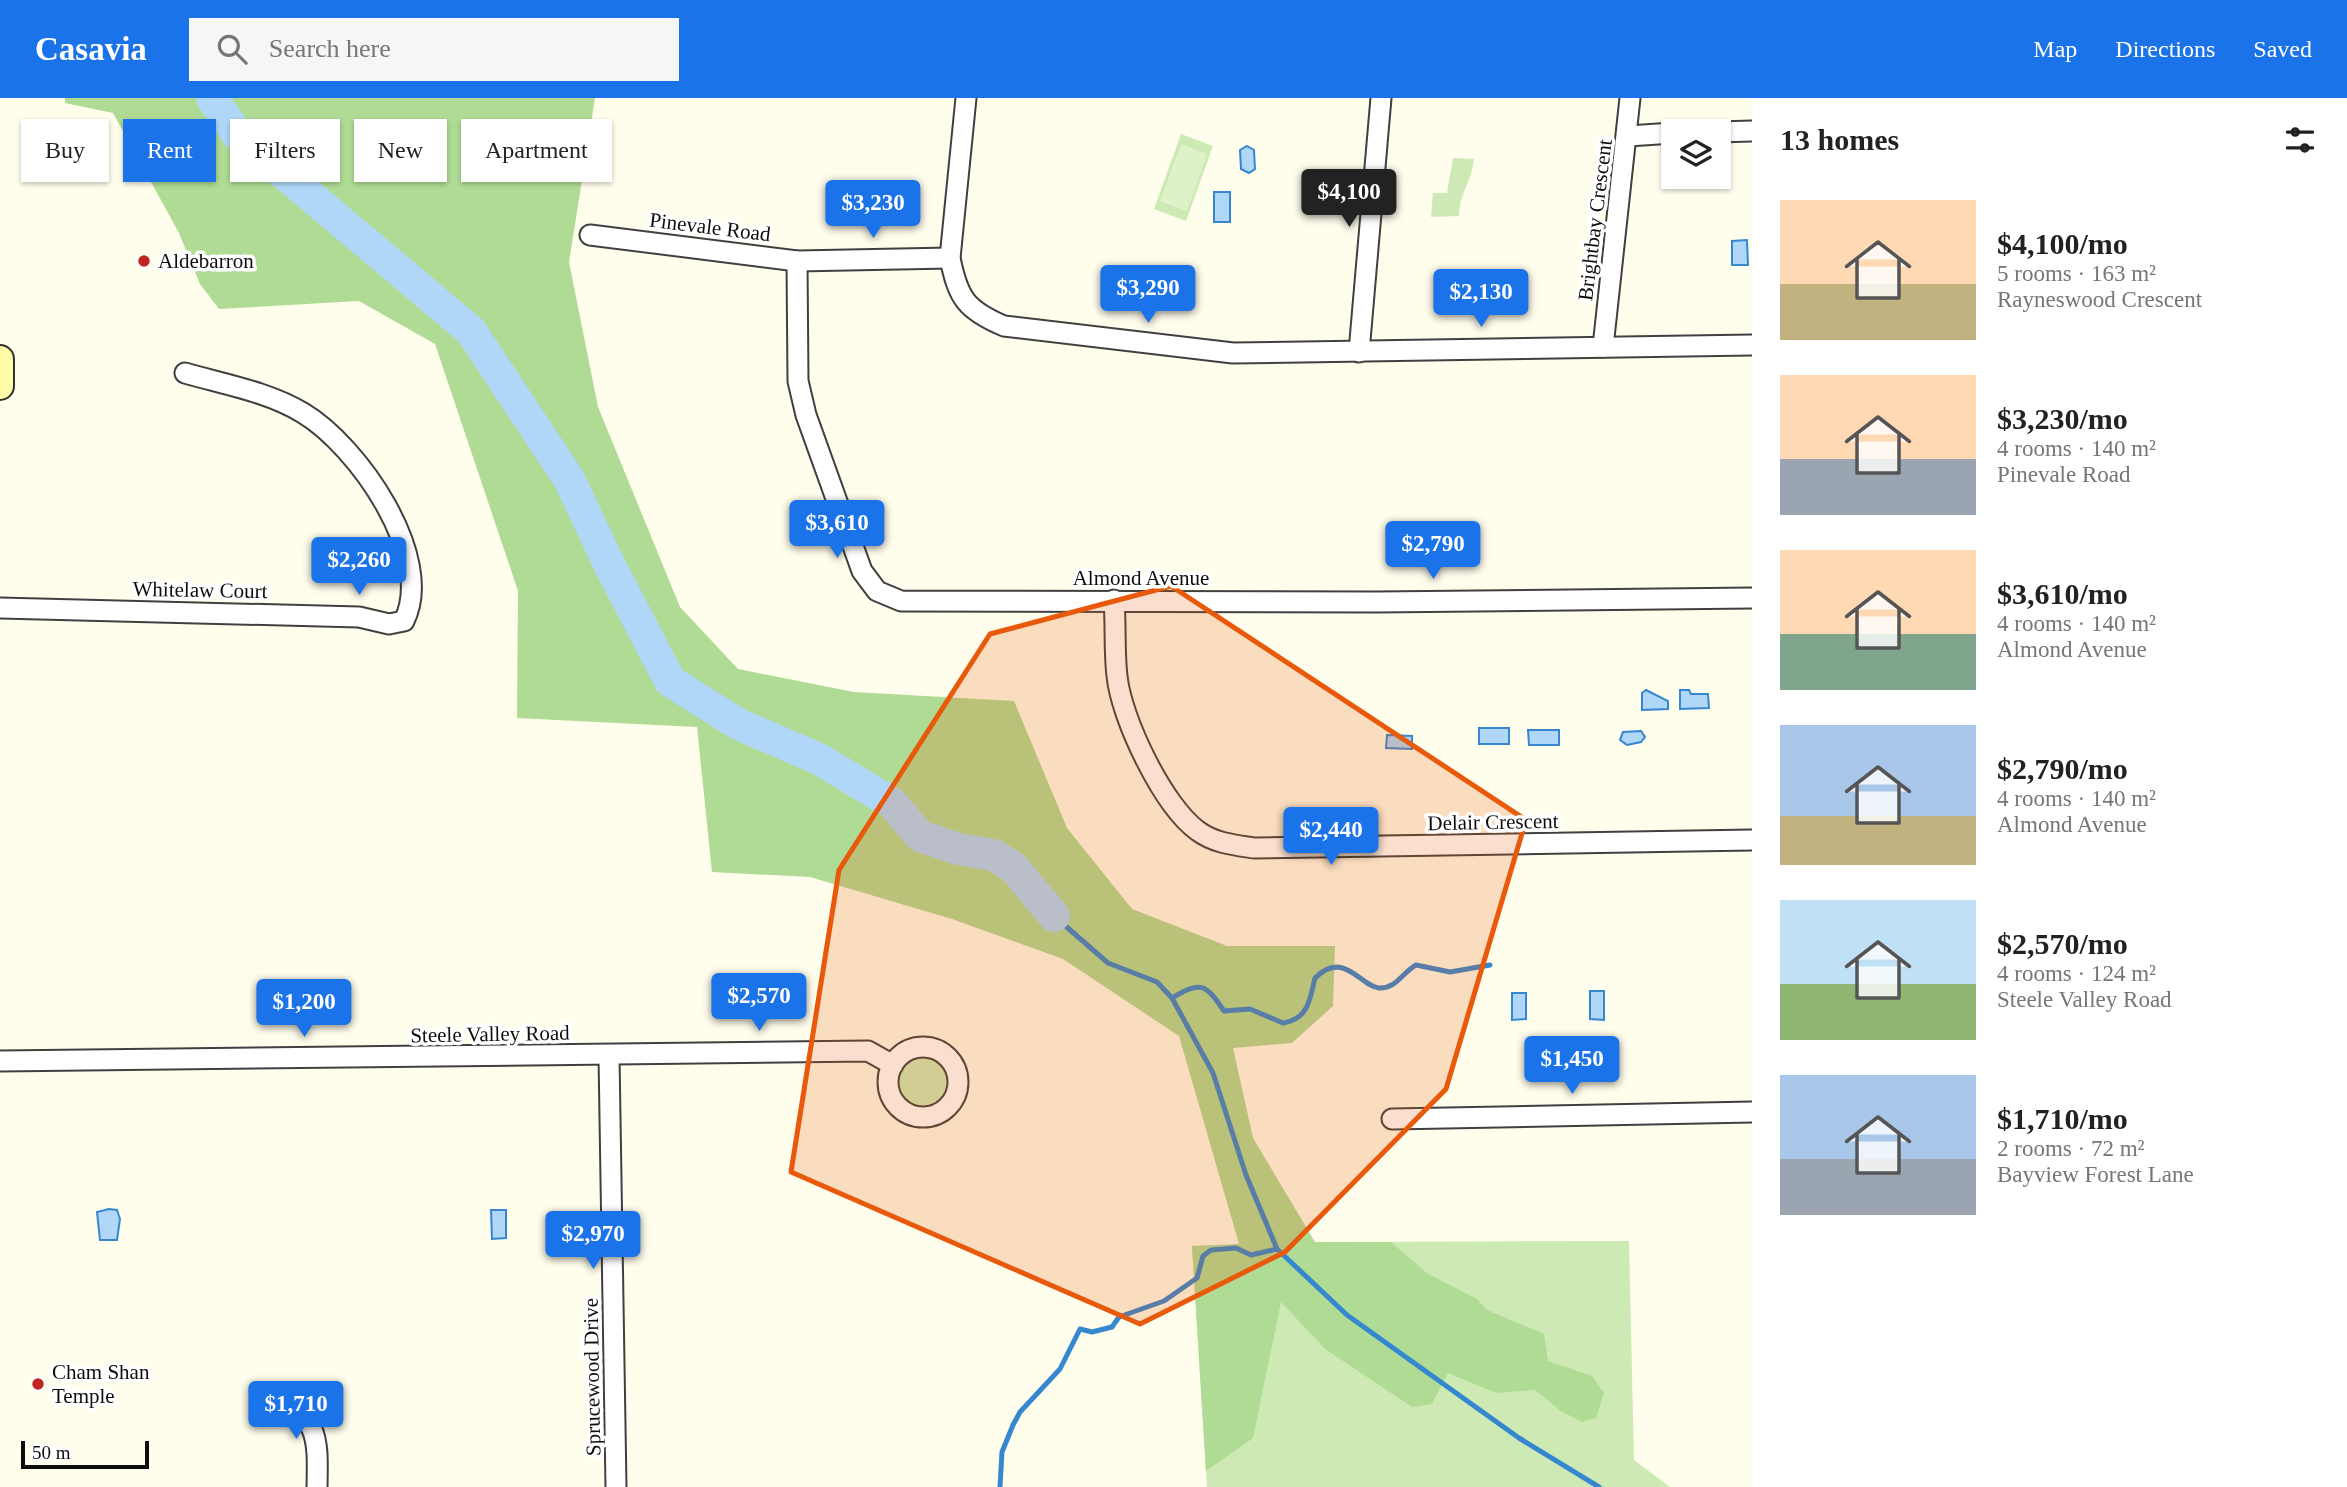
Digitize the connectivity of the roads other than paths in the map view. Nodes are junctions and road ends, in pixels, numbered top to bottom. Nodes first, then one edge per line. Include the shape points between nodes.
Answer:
1 (966, 98) edge
2 (1381, 98) edge
3 (1630, 98) edge
4 (1752, 131) edge
5 (1731, 132) edge
6 (1661, 134) edge
7 (1628, 136) junction
8 (590, 235) dead end
9 (950, 258) junction
10 (797, 261) junction
11 (1752, 345) edge
12 (1603, 346) junction
13 (1359, 352) junction
14 (0, 359) edge
15 (186, 373) dead end
16 (0, 386) edge
17 (1752, 597) edge
18 (1114, 600) junction
19 (0, 608) edge
20 (1752, 840) edge
21 (609, 1056) junction
22 (0, 1061) edge
23 (893, 1065) dead end
24 (1752, 1112) edge
25 (1392, 1119) dead end
26 (266, 1396) dead end
27 (317, 1487) edge
28 (616, 1487) edge

1 - 9 street
2 - 13 street
3 - 7 street, Brightbay Crescent
4 - 5 street
6 - 7 street
7 - 12 street, Brightbay Crescent
8 - 10 street, Pinevale Road
9 - 10 street, Pinevale Road
9 - 13 street via 965,304 1004,326 1188,351
10 - 18 street, Almond Avenue via 798,381 806,415 862,571 877,591 901,601
11 - 12 street
12 - 13 street
14 - 16 main road
15 - 19 street, Whitelaw Court via 300,411 342,448 364,474 402,536 413,586 404,621
17 - 18 street, Almond Avenue
18 - 20 street, Delair Crescent via 1116,676 1124,708 1167,800 1199,832 1223,843 1254,848
21 - 22 street, Steele Valley Road
21 - 23 street, Steele Valley Road via 868,1051
21 - 28 street, Sprucewood Drive
24 - 25 street
26 - 27 street via 283,1401 311,1426 318,1439

